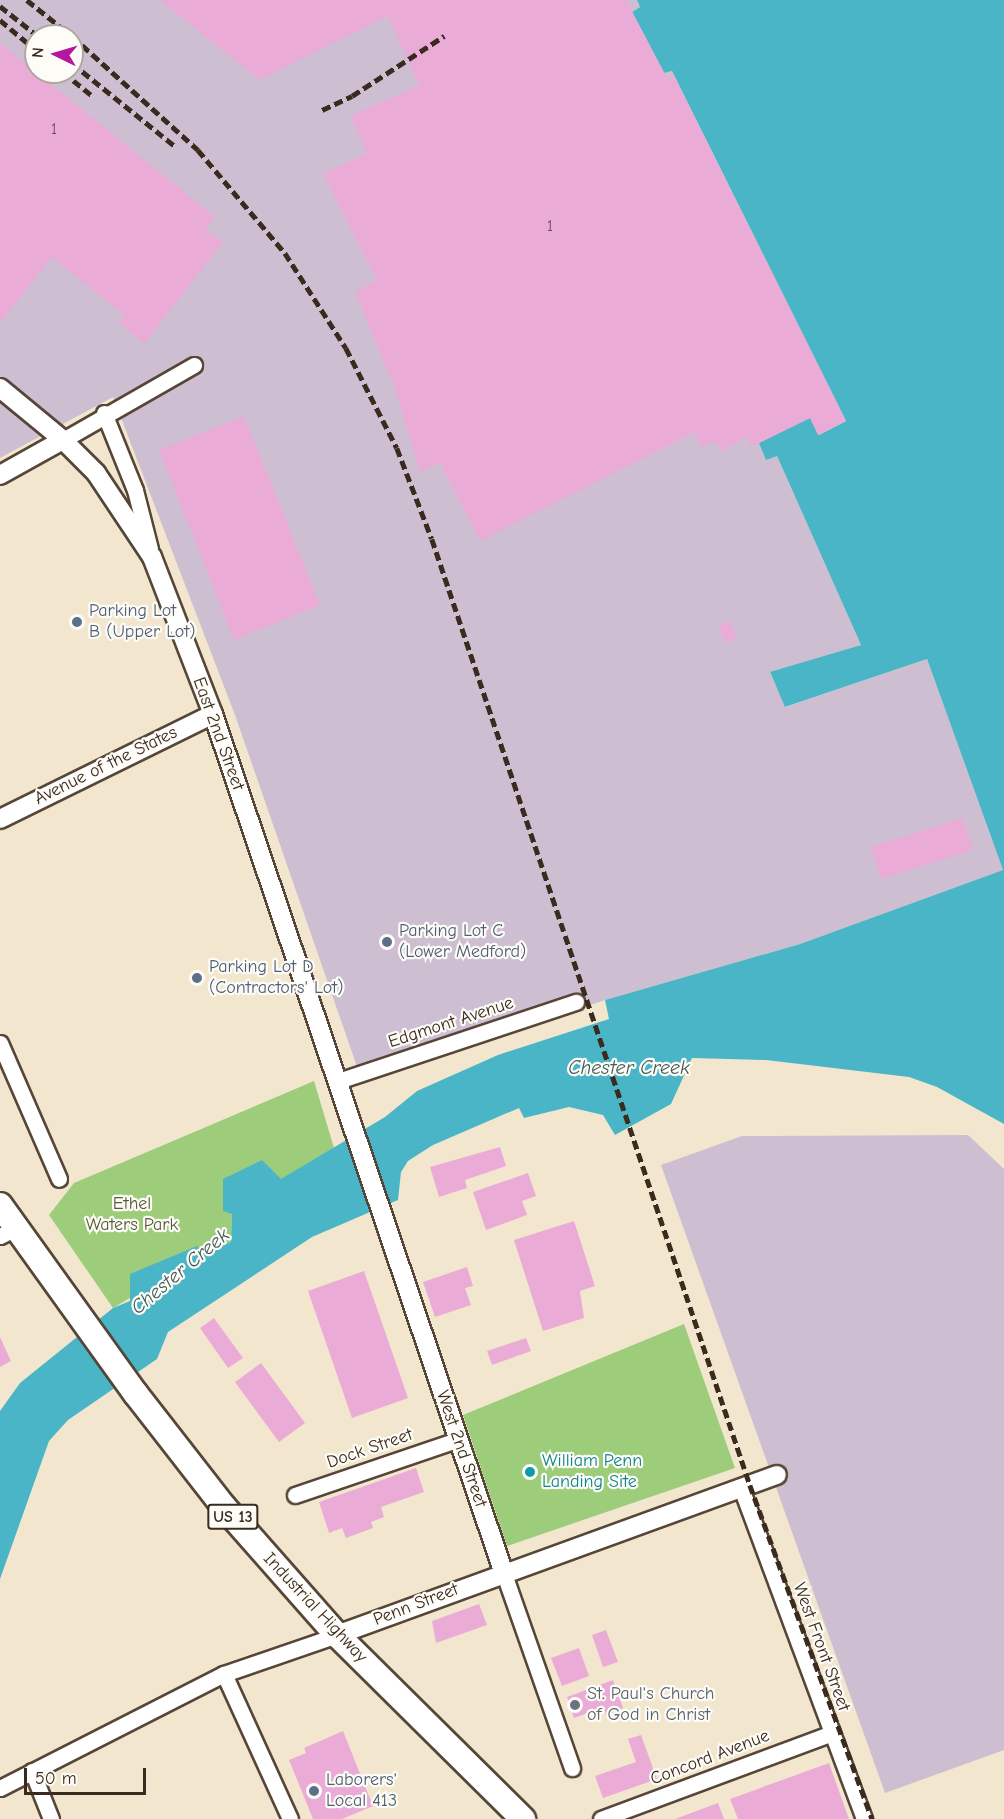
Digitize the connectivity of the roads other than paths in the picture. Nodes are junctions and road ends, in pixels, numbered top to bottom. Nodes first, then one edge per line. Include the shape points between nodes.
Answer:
1 (194, 365) dead end
2 (0, 388) edge
3 (104, 413) junction
4 (63, 440) junction
5 (0, 475) edge
6 (152, 557) junction
7 (213, 714) junction
8 (0, 819) edge
9 (576, 1002) dead end
10 (0, 1043) edge
11 (338, 1081) junction
12 (353, 1130) joint
13 (59, 1179) dead end
14 (0, 1205) edge
15 (8, 1232) edge
16 (457, 1440) junction
17 (777, 1475) dead end
18 (741, 1488) junction
19 (295, 1495) dead end
20 (503, 1571) junction
21 (337, 1635) junction
22 (224, 1674) junction
23 (832, 1733) junction
24 (572, 1768) dead end
25 (32, 1771) junction
26 (0, 1788) edge
27 (51, 1819) edge
28 (290, 1819) edge
29 (523, 1819) edge
30 (601, 1819) edge
31 (864, 1819) edge

1 - 3 street
2 - 4 street, East 2nd Street
3 - 4 street
3 - 6 street via 135,490
4 - 5 street
4 - 6 street, East 2nd Street via 96,473
6 - 7 street, East 2nd Street
7 - 8 street, Avenue of the States
7 - 11 street, East 2nd Street
9 - 11 street, Edgmont Avenue
10 - 13 street
11 - 12 street, East 2nd Street
12 - 16 street, West 2nd Street
14 - 15 main road, Industrial Highway / US 13
15 - 21 main road, Industrial Highway / US 13 via 81,1319 224,1507
16 - 19 street, Dock Street
16 - 20 street, West 2nd Street
17 - 18 street, Penn Street
18 - 20 street, Penn Street via 627,1532
18 - 23 street, West Front Street
20 - 21 street, Penn Street
20 - 24 street, West 2nd Street
21 - 22 street, Penn Street
21 - 29 main road, Industrial Highway / US 13
22 - 25 street, Penn Street
22 - 28 street
23 - 30 street, Concord Avenue
23 - 31 street, West Front Street
25 - 26 street, Penn Street
25 - 27 street

